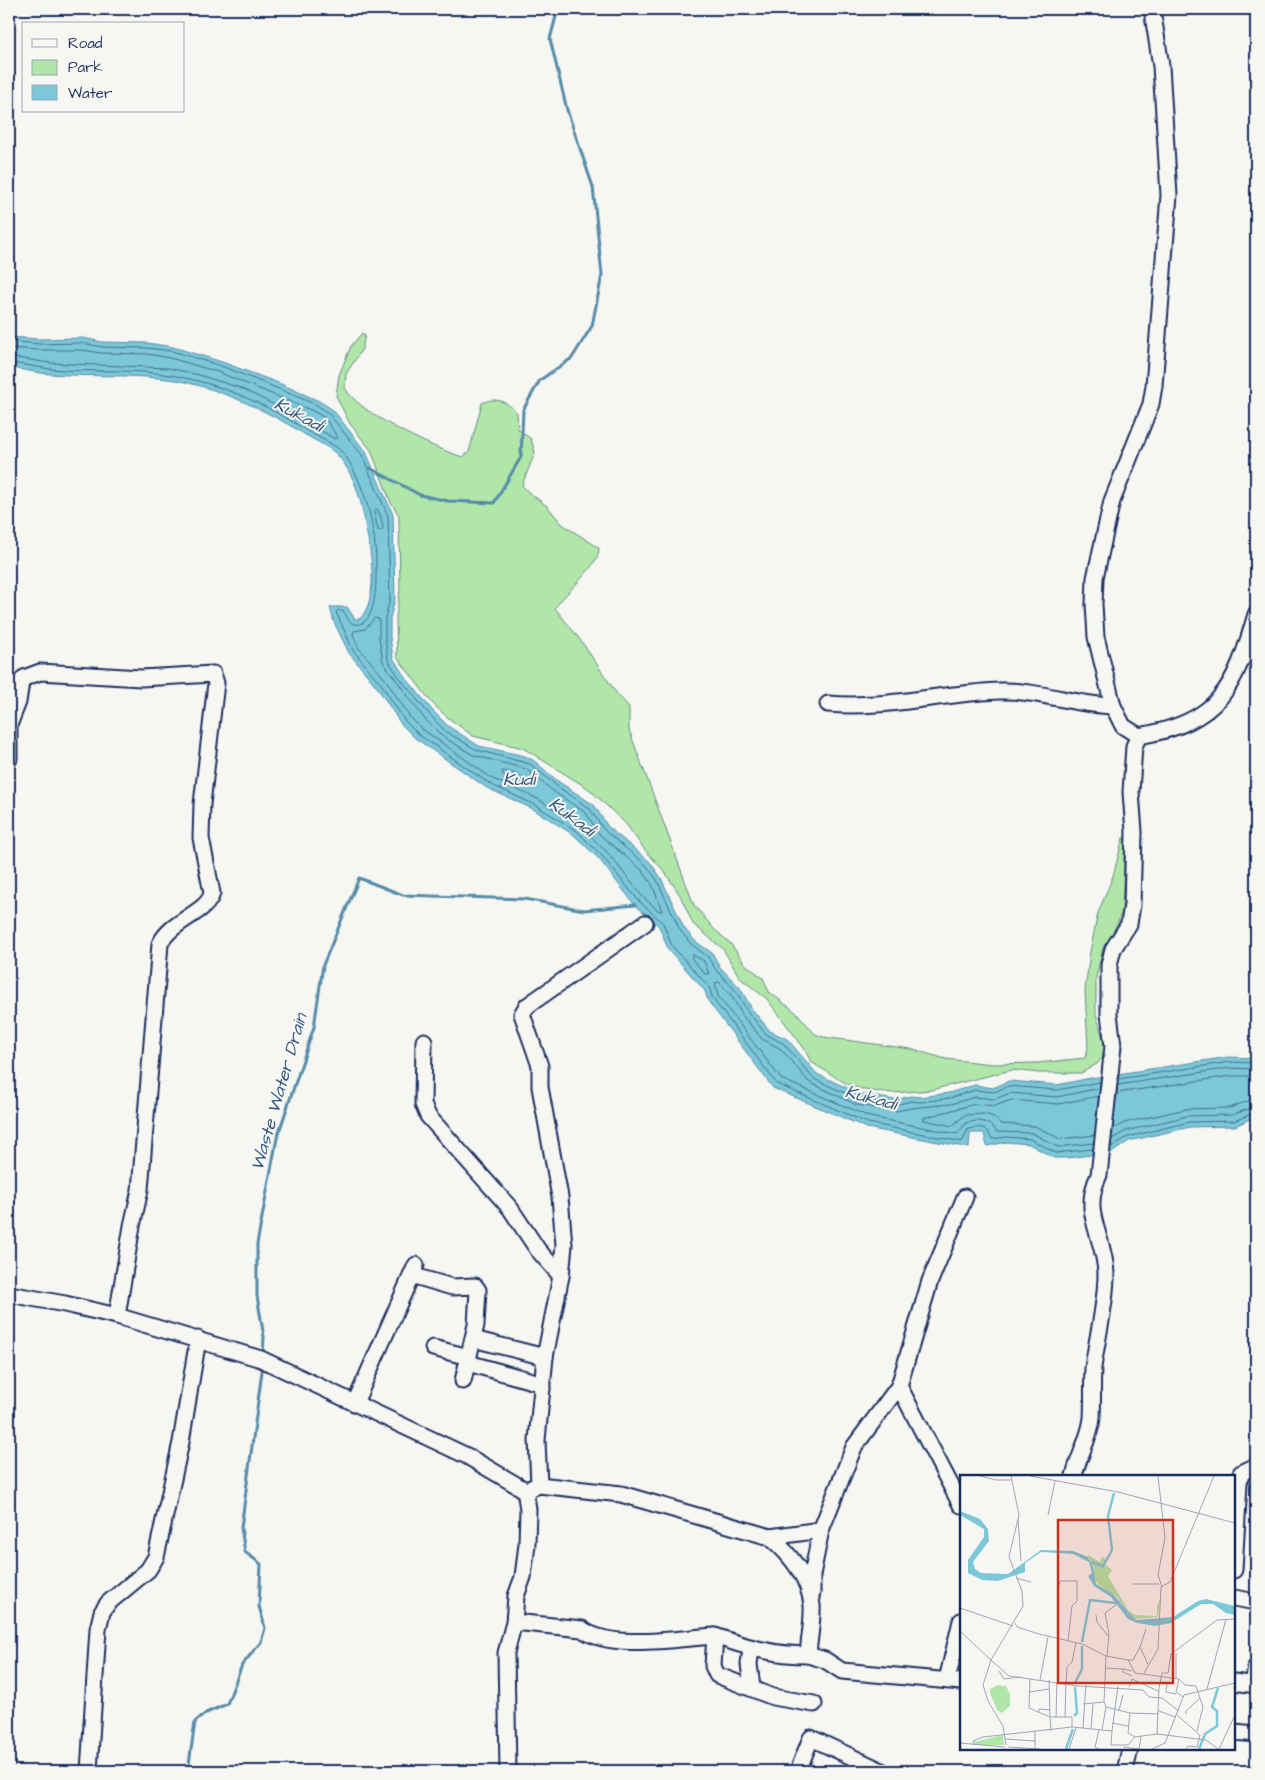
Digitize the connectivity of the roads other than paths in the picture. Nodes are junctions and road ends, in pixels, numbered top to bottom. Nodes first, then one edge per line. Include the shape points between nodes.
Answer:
1 (1152, 9) edge
2 (1256, 614) edge
3 (828, 704) dead end
4 (1113, 706) junction
5 (9, 726) edge
6 (1139, 736) junction
7 (9, 759) edge
8 (644, 922) dead end
9 (424, 1041) dead end
10 (965, 1197) dead end
11 (561, 1276) junction
12 (9, 1294) edge
13 (117, 1316) junction
14 (198, 1339) junction
15 (473, 1339) junction
16 (433, 1348) dead end
17 (545, 1357) junction
18 (468, 1360) junction
19 (463, 1381) dead end
20 (542, 1384) junction
21 (900, 1386) junction
22 (355, 1403) junction
23 (1256, 1466) edge
24 (1074, 1475) edge
25 (532, 1488) junction
26 (960, 1503) edge
27 (821, 1530) junction
28 (770, 1537) junction
29 (1235, 1553) edge
30 (1235, 1598) edge
31 (1256, 1602) edge
32 (812, 1604) junction
33 (514, 1622) junction
34 (960, 1629) edge
35 (715, 1636) junction
36 (751, 1649) junction
37 (808, 1655) junction
38 (1256, 1667) edge
39 (954, 1681) edge
40 (1235, 1682) edge
41 (1255, 1684) edge
42 (752, 1687) junction
43 (814, 1704) dead end
44 (1235, 1732) edge
45 (1256, 1734) edge
46 (1130, 1750) edge
47 (89, 1771) edge
48 (508, 1771) edge
49 (798, 1771) edge
50 (882, 1771) edge
51 (1124, 1771) edge

1 - 4 street via 1161,66 1168,223 1151,404 1112,501 1095,578 1096,637
2 - 6 street via 1247,646 1219,701 1205,713 1186,722 1162,732
3 - 4 street via 877,706 1000,691
4 - 6 street via 1123,726
5 - 7 street
5 - 13 street via 21,682 40,672 141,678 213,674 216,683 201,838 212,893 206,904 174,925 160,944 140,1190
6 - 24 street via 1134,746 1131,792 1134,832 1132,905 1129,924 1113,949 1108,966 1108,1014 1113,1046 1099,1175 1092,1189 1092,1216 1106,1274 1093,1369 1092,1418
8 - 11 street via 527,1006 522,1014 540,1066 540,1087 560,1197 564,1245
9 - 11 street via 423,1104 428,1116 510,1208 538,1250
10 - 21 street via 930,1281
11 - 17 street
12 - 13 street
13 - 14 street
14 - 22 street via 261,1359
14 - 47 street via 181,1442 156,1557 148,1570 108,1603 102,1612 98,1629
15 - 17 street
15 - 18 street
15 - 22 street via 478,1290 475,1286 452,1287 414,1270
16 - 18 street
17 - 20 street
18 - 19 street
18 - 20 street
20 - 25 street
21 - 26 street
21 - 27 street via 854,1447
22 - 25 street
23 - 29 street via 1241,1473
25 - 28 street via 621,1494
25 - 33 street via 523,1577 516,1596
27 - 28 street
27 - 32 street via 812,1575
28 - 32 street via 793,1560
30 - 31 street
32 - 37 street
33 - 35 street via 582,1629 591,1635 641,1643
33 - 48 street via 506,1653
34 - 39 street
35 - 36 street
35 - 42 street via 714,1671 717,1675
36 - 37 street via 781,1655
36 - 42 street
37 - 39 street via 825,1660 842,1671
38 - 41 street
40 - 41 street
42 - 43 street via 773,1697
44 - 45 street
46 - 51 street
49 - 50 street via 811,1738

